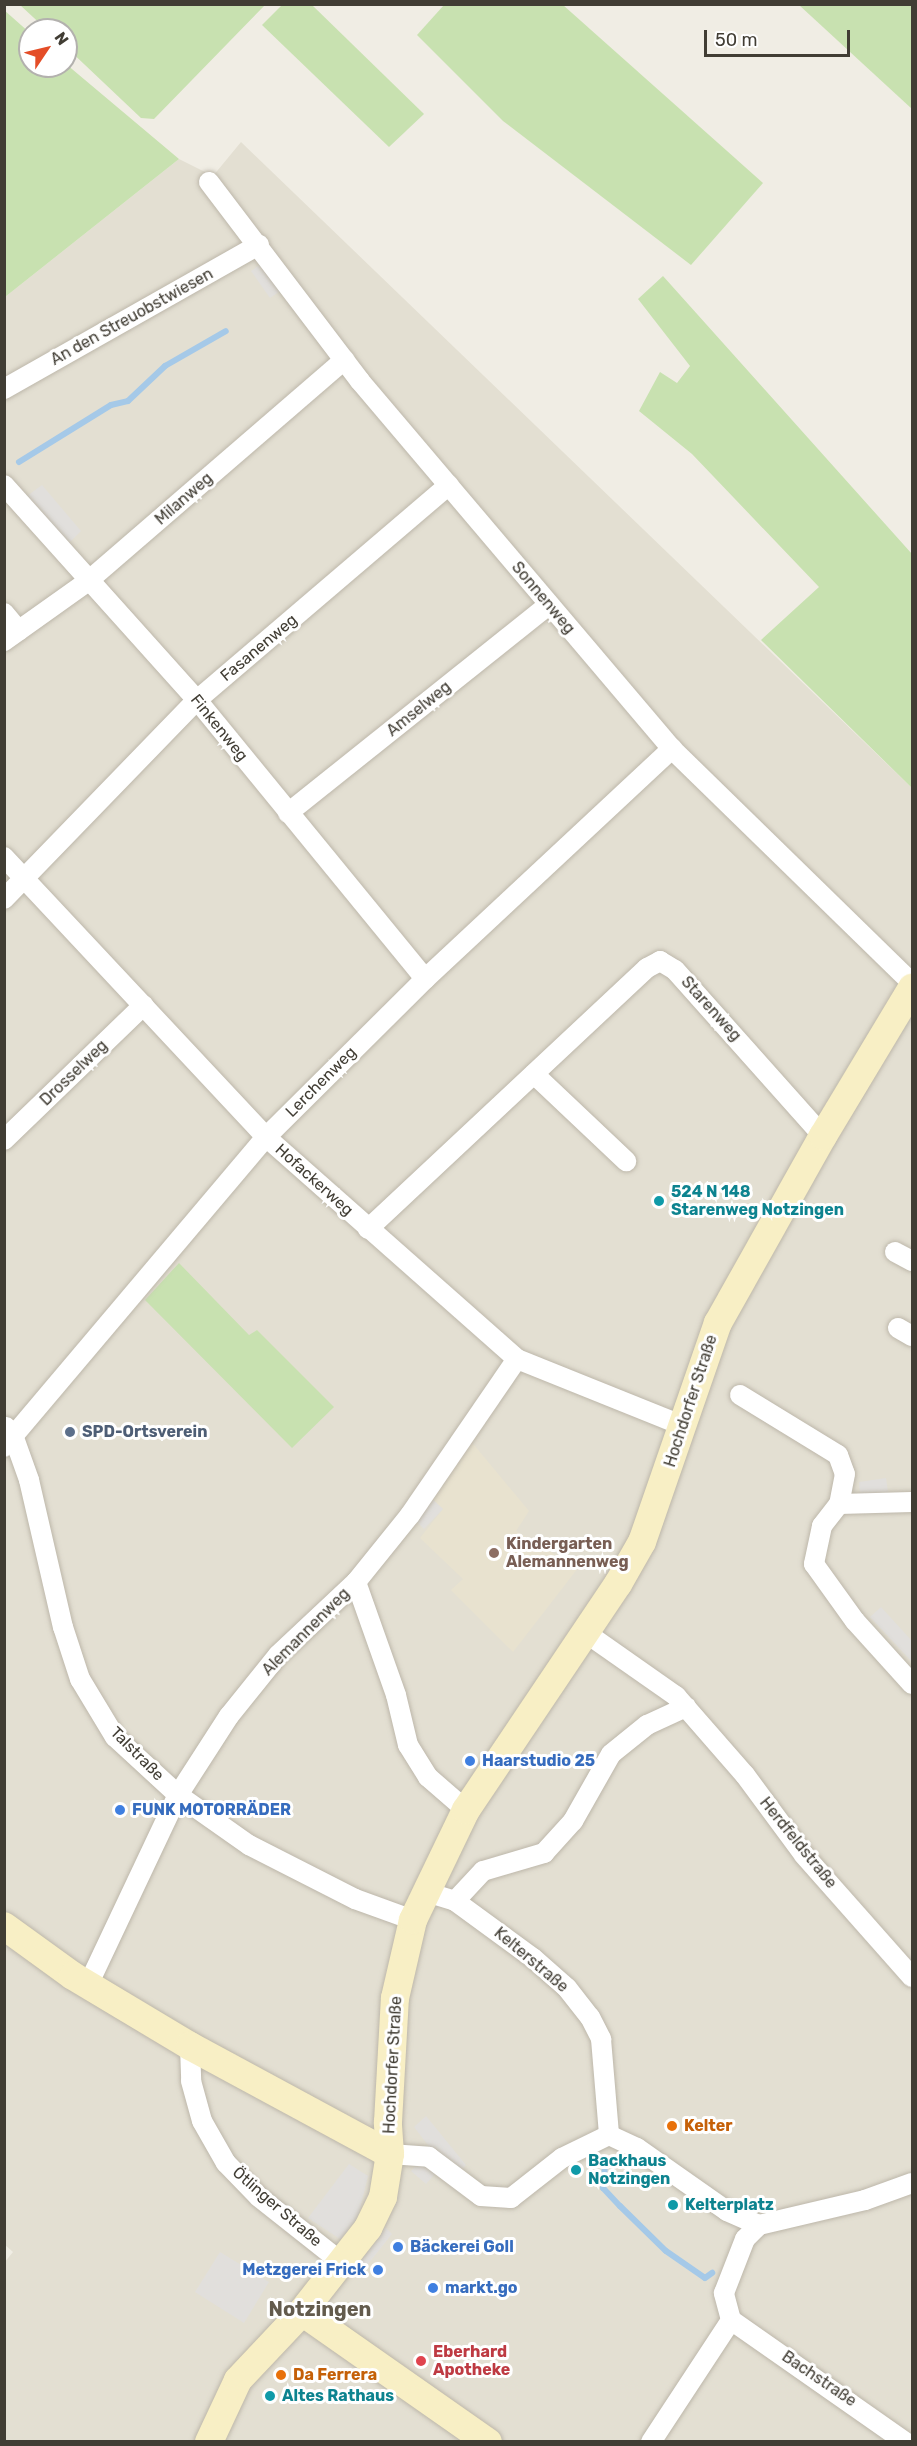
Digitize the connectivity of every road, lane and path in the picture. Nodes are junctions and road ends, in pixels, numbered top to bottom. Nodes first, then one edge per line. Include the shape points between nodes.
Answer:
1 (209, 182) dead end
2 (259, 245) junction
3 (344, 360) junction
4 (4, 388) edge
5 (4, 485) edge
6 (449, 485) junction
7 (87, 582) junction
8 (549, 605) junction
9 (4, 613) edge
10 (12, 636) edge
11 (197, 700) junction
12 (672, 749) junction
13 (288, 813) junction
14 (4, 857) edge
15 (26, 879) junction
16 (4, 899) edge
17 (425, 979) junction
18 (912, 982) edge
19 (912, 988) edge
20 (144, 1005) junction
21 (534, 1074) junction
22 (822, 1136) junction
23 (266, 1137) junction
24 (4, 1140) edge
25 (626, 1161) dead end
26 (368, 1229) junction
27 (517, 1359) junction
28 (740, 1395) dead end
29 (681, 1425) junction
30 (7, 1436) edge
31 (912, 1502) edge
32 (839, 1504) junction
33 (356, 1582) junction
34 (586, 1633) junction
35 (912, 1684) edge
36 (686, 1707) junction
37 (178, 1796) junction
38 (466, 1810) junction
39 (426, 1892) junction
40 (455, 1900) junction
41 (413, 1920) junction
42 (4, 1926) edge
43 (912, 1977) edge
44 (88, 1985) junction
45 (190, 2046) junction
46 (609, 2134) junction
47 (390, 2154) junction
48 (912, 2183) edge
49 (759, 2226) junction
50 (341, 2262) junction
51 (302, 2312) junction
52 (732, 2320) junction
53 (208, 2442) edge
54 (488, 2442) edge
55 (651, 2442) edge
56 (905, 2442) edge

1 - 2 street, Sonnenweg
2 - 3 street, Sonnenweg
2 - 4 street, An den Streuobstwiesen
3 - 6 street, Sonnenweg
3 - 7 street, Milanweg
5 - 7 street, Finkenweg
6 - 8 street, Sonnenweg
6 - 11 street, Fasanenweg
7 - 10 street, Milanweg
7 - 11 street, Finkenweg
8 - 12 street, Sonnenweg
8 - 13 street, Amselweg
9 - 10 street, Milanweg
11 - 13 street, Finkenweg
11 - 15 street, Fasanenweg
12 - 17 street, Lerchenweg
12 - 18 street, Sonnenweg
13 - 17 street, Finkenweg
14 - 15 street, Hofackerweg
15 - 16 street, Fasanenweg
15 - 20 street, Hofackerweg
17 - 23 street, Lerchenweg
19 - 22 main road, Hochdorfer Straße
20 - 23 street, Hofackerweg
20 - 24 street, Drosselweg
21 - 22 street, Starenweg via 647,968 660,961 675,970
21 - 25 street
21 - 26 street, Starenweg
22 - 29 main road, Hochdorfer Straße via 718,1323
23 - 26 street, Hofackerweg
23 - 30 street, Lerchenweg
26 - 27 street, Hofackerweg
27 - 29 street, Hofackerweg
27 - 33 street, Alemannenweg via 410,1515
28 - 32 street via 838,1455 845,1473
29 - 34 main road, Hochdorfer Straße via 642,1542
30 - 37 street, Talstraße via 29,1480 63,1627 80,1679 115,1737
31 - 32 street
32 - 35 street via 822,1526 814,1564 855,1621
33 - 37 street, Alemannenweg via 278,1655 229,1716
33 - 38 street via 396,1695 408,1745 428,1777
34 - 36 street, Herdfeldstraße via 662,1683
34 - 38 main road, Hochdorfer Straße
36 - 40 street via 647,1725 611,1754 573,1821 544,1853 483,1871
36 - 43 street, Herdfeldstraße via 745,1775 804,1855
37 - 41 street, Talstraße via 249,1845 355,1899
37 - 44 street, Alemannenweg
38 - 39 main road, Hochdorfer Straße
39 - 40 street, Kelterstraße
39 - 41 main road, Hochdorfer Straße
40 - 46 street, Kelterstraße via 533,1958 567,1988 590,2017 601,2039
41 - 47 main road, Hochdorfer Straße via 395,1998 388,2122
42 - 44 main road
44 - 45 main road
45 - 47 main road
45 - 50 street, Ötlinger Straße via 191,2081 202,2121 226,2163 259,2197
46 - 47 street, Hochdorfer Straße via 562,2158 511,2198 481,2196 429,2157
46 - 49 street via 636,2148 727,2211
47 - 50 main road via 383,2197 368,2228
48 - 49 street via 865,2200
49 - 52 street via 745,2239 724,2293
50 - 51 main road
51 - 53 main road via 238,2380
51 - 54 main road
52 - 55 street
52 - 56 street, Bachstraße

